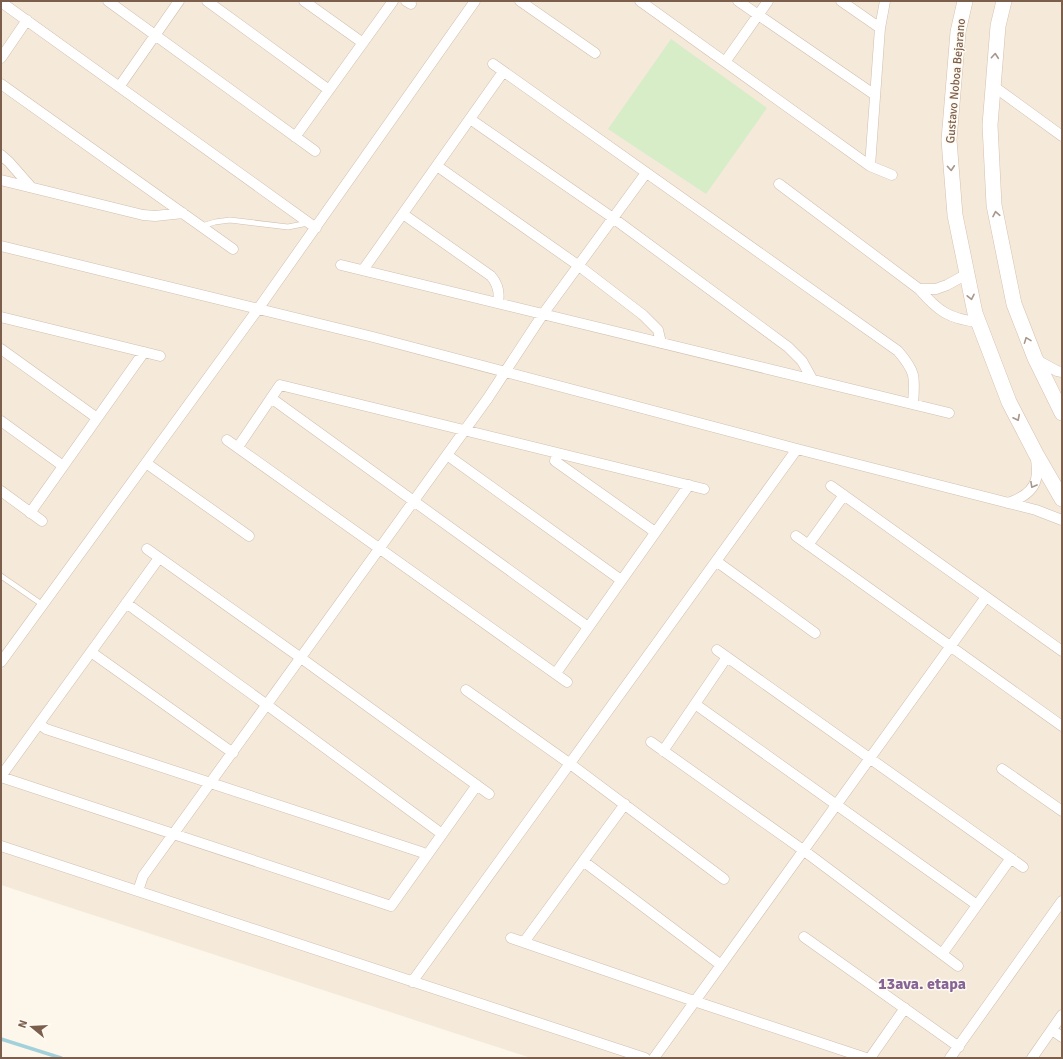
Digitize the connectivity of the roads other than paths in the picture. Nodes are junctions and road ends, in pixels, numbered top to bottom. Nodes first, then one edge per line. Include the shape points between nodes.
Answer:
1 (108, 1) edge
2 (179, 1) edge
3 (207, 1) edge
4 (304, 1) edge
5 (393, 1) edge
6 (475, 1) edge
7 (520, 1) edge
8 (640, 1) edge
9 (738, 1) edge
10 (768, 1) edge
11 (841, 1) edge
12 (885, 1) edge
13 (965, 1) edge
14 (1004, 1) edge
15 (1, 2) edge
16 (758, 15) junction
17 (27, 20) junction
18 (880, 28) junction
19 (155, 35) junction
20 (363, 43) junction
21 (595, 53) dead end
22 (1, 58) edge
23 (725, 62) junction
24 (493, 64) dead end
25 (503, 72) junction
26 (1, 84) edge
27 (992, 85) junction
28 (119, 87) junction
29 (329, 90) junction
30 (875, 95) junction
31 (470, 119) junction
32 (1062, 136) edge
33 (296, 137) junction
34 (316, 151) dead end
35 (1, 156) edge
36 (437, 166) junction
37 (870, 166) junction
38 (646, 173) junction
39 (892, 175) dead end
40 (1, 180) edge
41 (779, 184) dead end
42 (31, 187) junction
43 (183, 213) junction
44 (402, 214) junction
45 (613, 218) junction
46 (312, 225) junction
47 (201, 226) junction
48 (2, 249) edge
49 (233, 249) dead end
50 (341, 265) dead end
51 (579, 266) junction
52 (363, 270) junction
53 (967, 274) junction
54 (919, 289) junction
55 (498, 303) junction
56 (258, 309) junction
57 (543, 314) junction
58 (1, 317) edge
59 (978, 322) junction
60 (661, 342) junction
61 (1, 349) edge
62 (144, 352) junction
63 (160, 356) dead end
64 (1034, 358) junction
65 (505, 371) junction
66 (1062, 372) edge
67 (812, 379) junction
68 (271, 398) junction
69 (913, 404) junction
70 (950, 413) dead end
71 (1062, 413) edge
72 (97, 418) junction
73 (1, 421) edge
74 (464, 431) junction
75 (227, 440) dead end
76 (238, 447) junction
77 (797, 449) junction
78 (557, 453) junction
79 (1036, 454) junction
80 (447, 455) junction
81 (146, 463) junction
82 (63, 466) junction
83 (689, 485) junction
84 (831, 486) dead end
85 (704, 489) dead end
86 (1, 492) edge
87 (844, 495) junction
88 (1062, 499) edge
89 (414, 501) junction
90 (1008, 503) junction
91 (30, 513) junction
92 (1062, 520) edge
93 (42, 521) dead end
94 (655, 532) junction
95 (249, 536) dead end
96 (796, 536) dead end
97 (808, 545) junction
98 (380, 548) junction
99 (146, 549) dead end
100 (159, 558) junction
101 (716, 561) junction
102 (1, 576) edge
103 (621, 580) junction
104 (986, 597) junction
105 (126, 604) junction
106 (43, 605) junction
107 (588, 627) junction
108 (815, 633) dead end
109 (951, 647) junction
110 (717, 650) dead end
111 (1062, 651) edge
112 (91, 652) junction
113 (727, 657) junction
114 (301, 658) junction
115 (1, 662) edge
116 (556, 673) junction
117 (567, 682) dead end
118 (466, 690) dead end
119 (695, 704) junction
120 (267, 705) junction
121 (39, 724) junction
122 (1062, 726) edge
123 (651, 742) dead end
124 (663, 751) junction
125 (233, 753) junction
126 (869, 757) junction
127 (569, 764) junction
128 (1002, 769) dead end
129 (2, 777) edge
130 (210, 783) junction
131 (476, 785) junction
132 (489, 794) dead end
133 (625, 804) junction
134 (836, 804) junction
135 (1062, 811) edge
136 (442, 834) junction
137 (173, 835) junction
138 (1, 846) edge
139 (802, 850) junction
140 (427, 855) junction
141 (1011, 858) junction
142 (583, 862) junction
143 (1023, 867) dead end
144 (724, 879) dead end
145 (138, 891) junction
146 (1062, 900) edge
147 (978, 905) junction
148 (804, 937) dead end
149 (511, 938) dead end
150 (524, 942) junction
151 (942, 954) junction
152 (721, 964) junction
153 (958, 966) dead end
154 (412, 982) junction
155 (694, 1001) junction
156 (905, 1008) junction
157 (1062, 1015) edge
158 (1052, 1030) junction
159 (1062, 1037) edge
160 (959, 1047) junction
161 (645, 1058) edge
162 (654, 1058) edge
163 (866, 1058) edge
164 (870, 1058) edge
165 (950, 1058) edge
166 (1032, 1058) edge

1 - 19 street
2 - 19 street
3 - 29 street
4 - 20 street
5 - 20 street
6 - 46 street
7 - 21 street
8 - 23 street
9 - 16 street
10 - 16 street
11 - 18 street
12 - 18 street
13 -> 53 street, Gustavo Noboa Bejarano via 958,32 949,140 955,215
27 -> 14 street via 998,26
15 - 17 street
16 - 23 street
16 - 30 street
17 - 22 street
17 - 28 street
18 - 30 street
19 - 28 street
19 - 33 street
20 - 29 street
23 - 37 street
24 - 25 street
25 - 31 street
25 - 38 street
26 - 43 street
27 - 32 street
64 -> 27 street via 1014,304 994,205 990,125
28 - 46 street
29 - 33 street
30 - 37 street
31 - 36 street
31 - 45 street
33 - 34 street
35 - 42 street
36 - 44 street
36 - 51 street
37 - 39 street
38 - 45 street
38 - 69 street via 898,351 910,365 915,382
40 - 42 street
41 - 54 street
42 - 43 street via 143,215
43 - 47 street
44 - 52 street
44 - 55 street via 491,276 498,286
45 - 51 street
45 - 67 street via 788,347 802,361
46 - 47 lane via 288,227 230,220
46 - 56 street
47 - 49 street
48 - 56 street
50 - 52 street
51 - 57 street
51 - 60 street via 643,315 658,330
52 - 55 street
53 - 54 street via 936,289
53 -> 59 street, Gustavo Noboa Bejarano
54 - 59 street via 929,301 951,317
55 - 57 street
56 - 65 street
56 - 81 street
57 - 60 street
57 - 65 street
58 - 62 street
59 -> 79 street, Gustavo Noboa Bejarano via 1009,402
60 - 67 street
61 - 72 street
62 - 63 street
62 - 72 street
64 - 66 street
64 - 71 street
65 - 74 street
65 - 77 street
67 - 69 street
68 - 74 street via 280,385
68 - 76 street
68 - 89 street
69 - 70 street
72 - 82 street
73 - 82 street
74 - 78 street
74 - 80 street
75 - 76 street
76 - 98 street
77 - 90 street
77 - 101 street
78 - 83 street
78 - 94 street via 555,461
79 - 88 street, Gustavo Noboa Bejarano
79 -> 90 street via 1036,479 1029,492 1019,500
80 - 89 street
80 - 103 street
81 - 95 street
81 - 106 street
82 - 91 street
83 - 85 street
83 - 94 street
84 - 87 street
86 - 91 street
87 - 97 street
87 - 104 street
89 - 98 street
89 - 107 street
90 - 92 street
91 - 93 street
94 - 103 street
96 - 97 street
97 - 109 street
98 - 114 street
98 - 116 street
99 - 100 street
100 - 105 street
100 - 114 street
101 - 108 street
101 - 127 street
102 - 106 lane
103 - 107 street
104 - 109 street
104 - 111 street
105 - 112 street
105 - 120 street
106 - 115 street
107 - 116 street
109 - 122 street
109 - 126 street
110 - 113 street
112 - 121 street
112 - 125 street
113 - 119 street
113 - 126 street
114 - 120 street
114 - 131 street
116 - 117 street
118 - 127 street
119 - 124 street
119 - 134 street
120 - 125 street
120 - 136 street
121 - 129 street
121 - 130 street via 46,729
123 - 124 street
124 - 139 street
125 - 130 street
126 - 134 street
126 - 141 street
127 - 133 street
127 - 154 street
128 - 135 street
129 - 137 street
130 - 137 street
130 - 140 street
131 - 132 street
131 - 136 street
133 - 142 street
133 - 144 street
134 - 139 street
134 - 147 street
136 - 140 street
137 - 140 street via 391,906
137 - 145 street via 143,876
138 - 145 street
139 - 151 street
139 - 152 street
141 - 143 street
141 - 147 street
142 - 150 street
142 - 152 street
145 - 154 street
146 - 160 street
147 - 151 street
148 - 156 street
149 - 150 street
150 - 155 street
151 - 153 street
152 - 155 street
154 - 161 street
155 - 162 street
155 - 163 street
156 - 160 street
156 - 164 street
157 - 158 street
158 - 159 street
158 - 166 street
160 - 165 street

